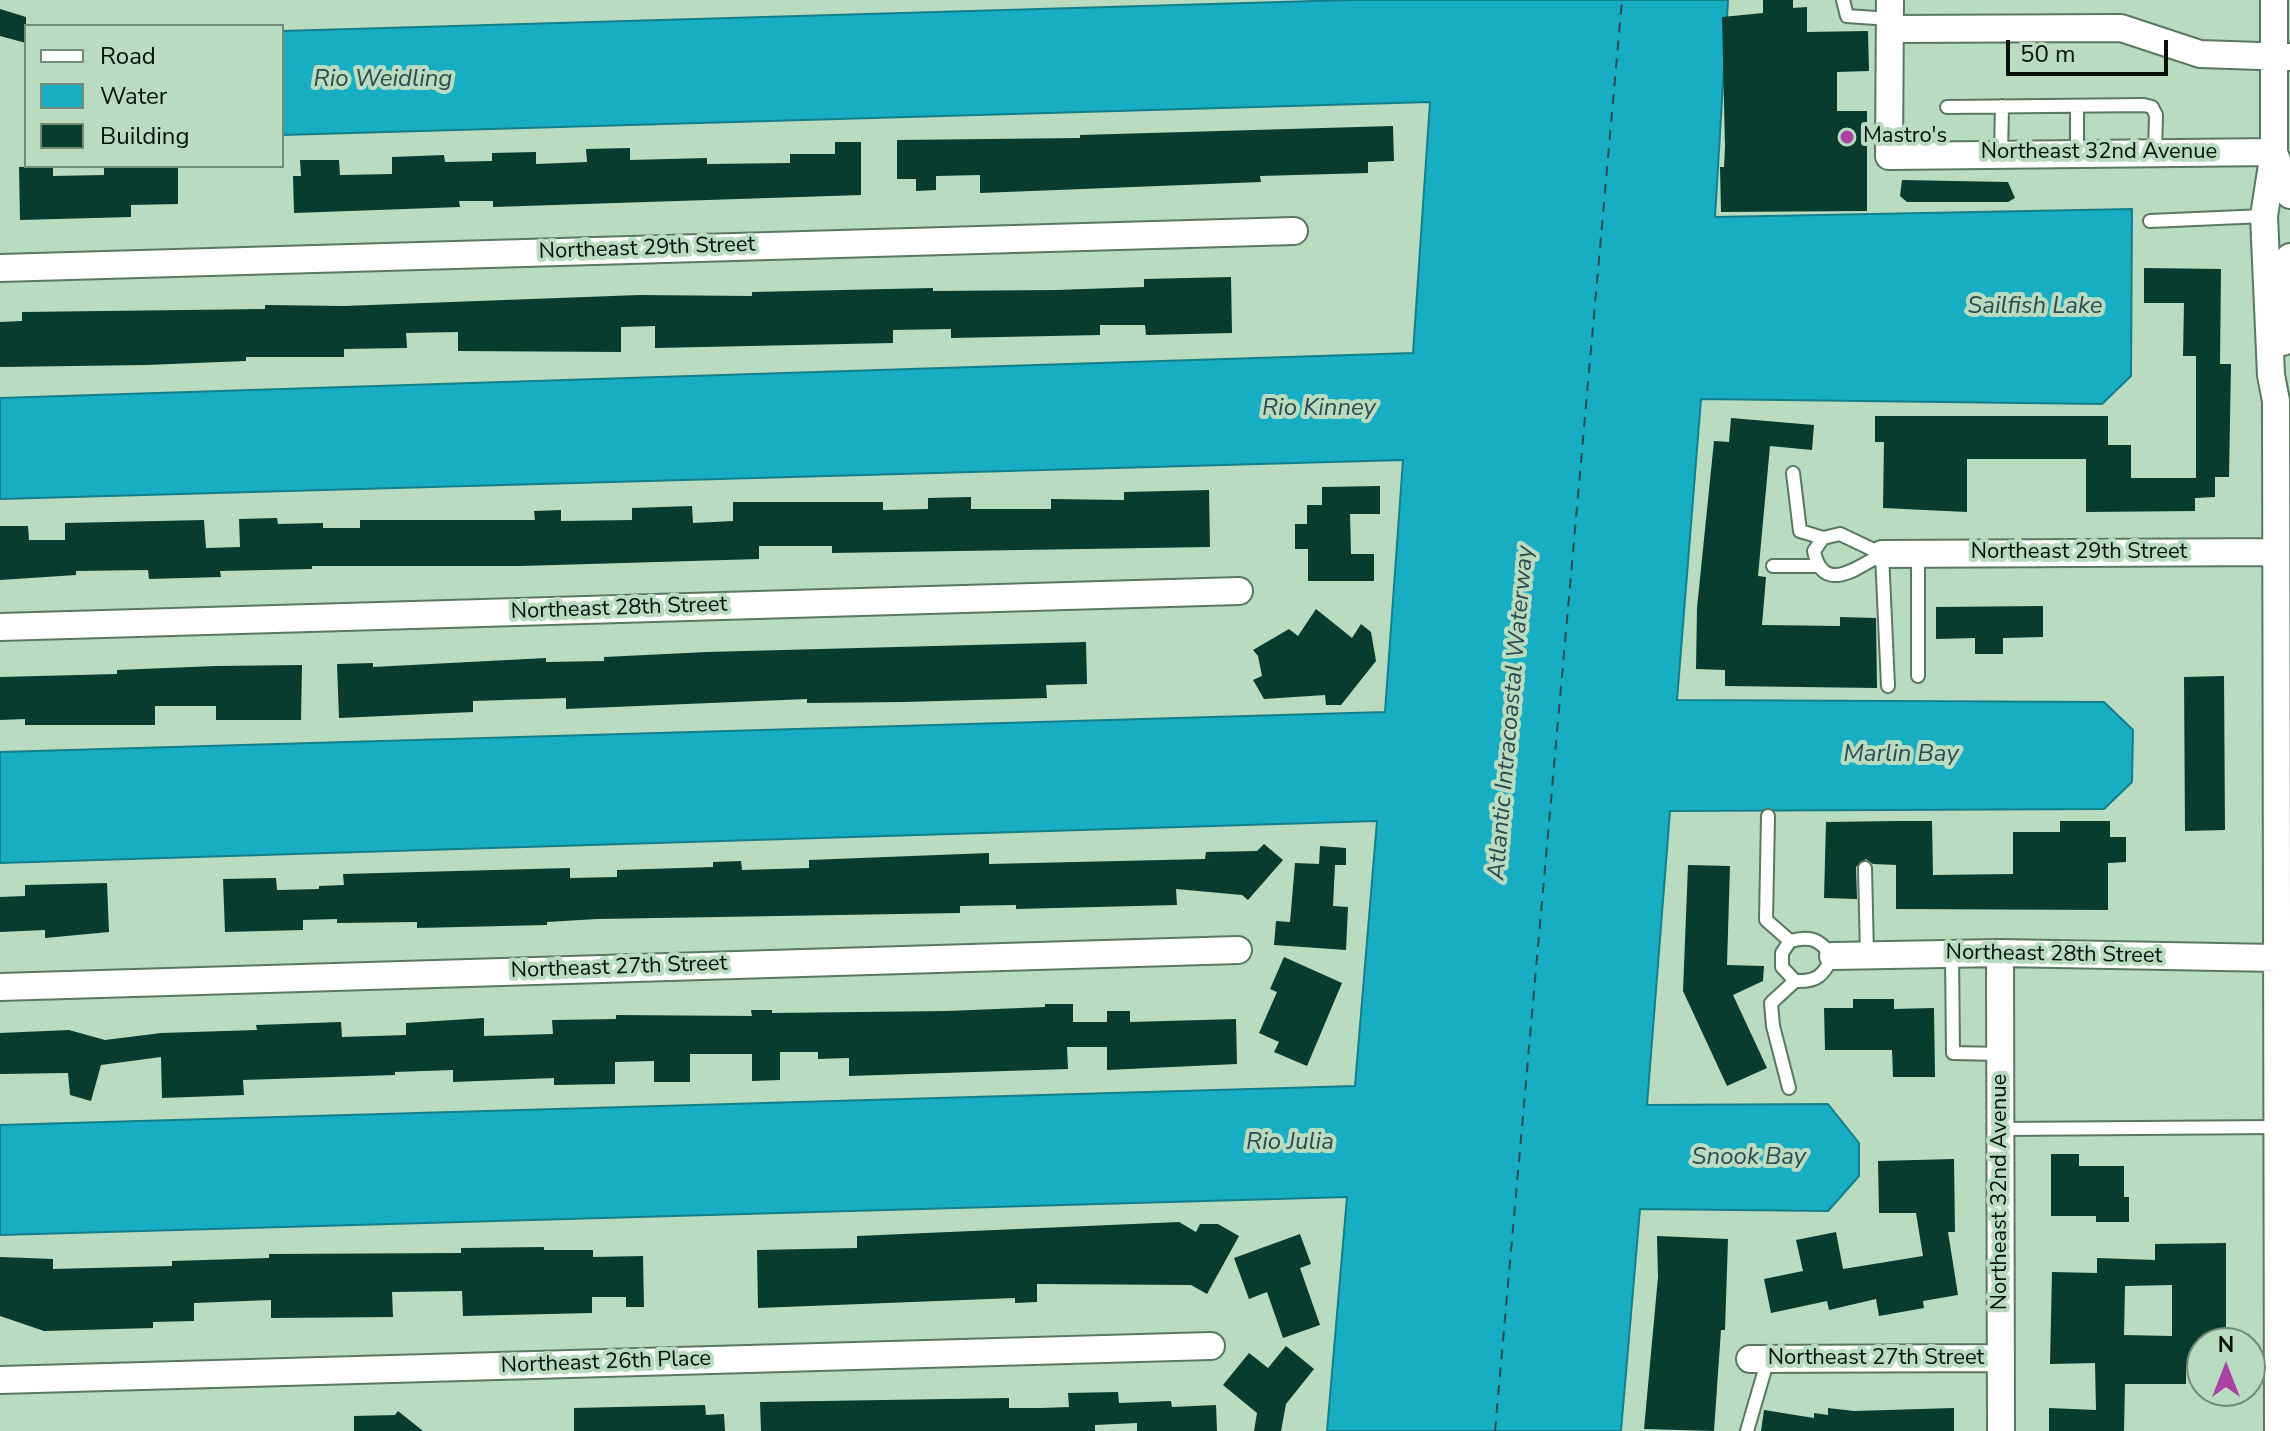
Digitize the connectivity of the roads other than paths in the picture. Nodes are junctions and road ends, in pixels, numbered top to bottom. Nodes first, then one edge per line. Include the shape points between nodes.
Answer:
1 (1843, 0) edge
2 (2274, 0) edge
3 (1891, 16) edge
4 (2282, 57) edge
5 (2002, 106) junction
6 (2077, 106) junction
7 (1947, 107) dead end
8 (2155, 152) junction
9 (2274, 152) junction
10 (2001, 153) junction
11 (2077, 153) junction
12 (2290, 195) edge
13 (2264, 216) junction
14 (2150, 221) dead end
15 (1294, 231) dead end
16 (2290, 257) edge
17 (0, 268) edge
18 (2281, 289) edge
19 (1793, 473) dead end
20 (1823, 538) junction
21 (2276, 552) junction
22 (1882, 554) junction
23 (1918, 554) junction
24 (1773, 566) dead end
25 (1817, 566) junction
26 (1239, 591) dead end
27 (0, 627) edge
28 (1918, 676) dead end
29 (1888, 686) dead end
30 (1768, 816) dead end
31 (1865, 868) dead end
32 (2283, 930) edge
33 (1790, 941) junction
34 (1238, 950) dead end
35 (2000, 953) junction
36 (1952, 954) junction
37 (1867, 955) junction
38 (1833, 956) junction
39 (2276, 958) junction
40 (1795, 981) junction
41 (0, 987) edge
42 (2000, 1054) junction
43 (1789, 1088) dead end
44 (2276, 1127) junction
45 (2001, 1129) junction
46 (1211, 1346) dead end
47 (2001, 1358) junction
48 (1759, 1359) joint
49 (0, 1380) edge
50 (2284, 1422) edge
51 (1747, 1431) edge
52 (2001, 1431) edge

1 - 3 lane via 1847,16
2 - 4 street
3 - 4 street via 2121,28 2200,54
3 - 10 street, Northeast 32nd Avenue via 1889,156
4 - 9 street
5 - 6 lane
5 - 7 lane
5 - 10 lane
6 - 8 lane via 2152,107
6 - 11 lane
8 - 9 street, Northeast 32nd Avenue
8 - 11 street, Northeast 32nd Avenue
9 - 12 street
9 - 13 street
10 - 11 street, Northeast 32nd Avenue
13 - 14 lane
13 - 18 street
15 - 17 street, Northeast 29th Street
16 - 18 street
18 - 21 street
19 - 20 lane via 1800,531
20 - 22 lane via 1840,534
20 - 25 lane via 1814,551
21 - 23 street, Northeast 29th Street
21 - 32 street
22 - 23 street, Northeast 29th Street
22 - 25 lane via 1842,576
22 - 29 lane
23 - 28 lane
24 - 25 lane
26 - 27 street, Northeast 28th Street
30 - 33 lane via 1766,920
31 - 37 lane
32 - 39 street
33 - 38 lane via 1806,936 1820,941
33 - 40 lane via 1782,953 1782,967
34 - 41 street, Northeast 27th Street
35 - 36 street, Northeast 28th Street
35 - 39 street, Northeast 28th Street
35 - 42 street, Northeast 32nd Avenue
36 - 37 street, Northeast 28th Street
36 - 42 lane via 1953,1053
37 - 38 street, Northeast 28th Street
38 - 40 lane via 1824,975
39 - 44 street
40 - 43 lane via 1771,1003
42 - 45 street, Northeast 32nd Avenue
44 - 45 lane
44 - 50 street
45 - 47 street, Northeast 32nd Avenue
46 - 49 street, Northeast 26th Place
47 - 48 street, Northeast 27th Street
47 - 52 street, Northeast 32nd Avenue
48 - 51 lane

